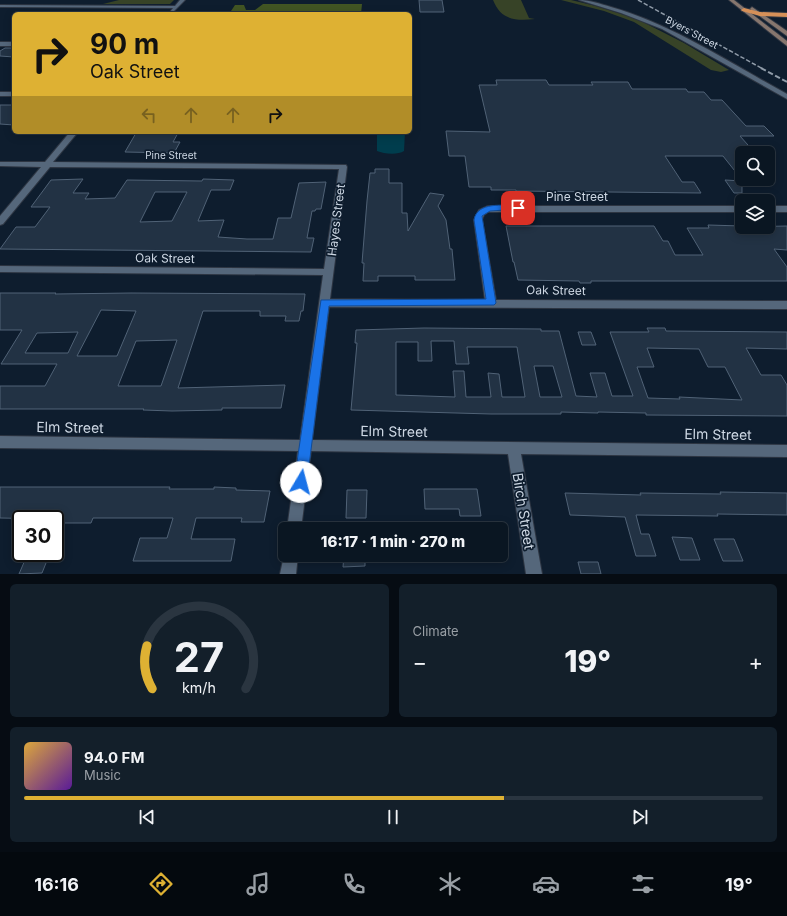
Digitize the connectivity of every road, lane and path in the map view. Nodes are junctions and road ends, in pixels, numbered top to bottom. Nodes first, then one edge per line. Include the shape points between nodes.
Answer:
1 (183, 0) edge
2 (581, 0) edge
3 (730, 0) edge
4 (740, 0) edge
5 (746, 4) junction
6 (0, 6) edge
7 (177, 7) junction
8 (744, 10) junction
9 (787, 10) edge
10 (173, 12) edge
11 (760, 14) junction
12 (787, 15) edge
13 (787, 34) edge
14 (0, 44) edge
15 (12, 44) edge
16 (787, 44) edge
17 (0, 94) edge
18 (12, 94) edge
19 (787, 97) edge
20 (72, 134) edge
21 (0, 164) edge
22 (47, 165) junction
23 (343, 167) joint
24 (735, 209) edge
25 (775, 209) edge
26 (787, 209) edge
27 (0, 222) edge
28 (0, 269) edge
29 (329, 272) junction
30 (325, 303) junction
31 (491, 303) junction
32 (787, 306) edge
33 (0, 442) edge
34 (306, 446) junction
35 (514, 448) junction
36 (787, 450) edge
37 (295, 522) edge
38 (290, 562) edge
39 (288, 574) edge
40 (534, 574) edge

1 - 7 street
2 - 19 street, Byers Street via 623,12 664,28
3 - 8 main road
4 - 5 main road
5 - 9 highway via 765,9
5 - 11 main road
6 - 7 street
7 - 10 street
8 - 11 highway
8 - 16 main road
11 - 12 highway
11 - 13 main road
14 - 15 street
17 - 18 street
20 - 22 street
21 - 22 street, Pine Street
22 - 23 street, Pine Street
22 - 27 street
23 - 29 street, Hayes Street
24 - 31 street, Pine Street via 484,210 478,216 478,220
25 - 26 street
28 - 29 street, Oak Street
29 - 30 street, Hayes Street
30 - 31 street, Oak Street
30 - 34 street
31 - 32 street, Oak Street
33 - 34 street, Elm Street
34 - 35 street, Elm Street
34 - 37 street
35 - 36 street, Elm Street
35 - 40 street, Birch Street
38 - 39 street

